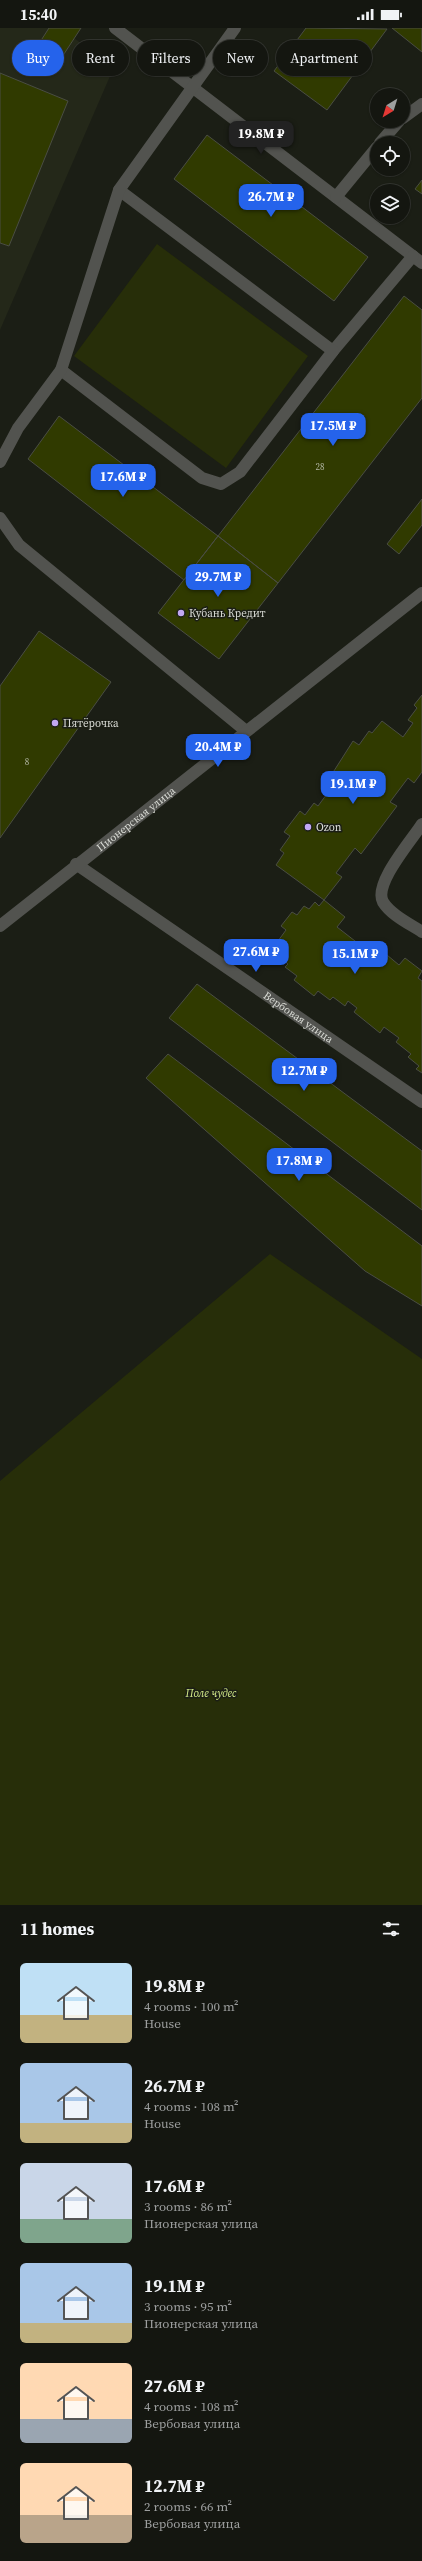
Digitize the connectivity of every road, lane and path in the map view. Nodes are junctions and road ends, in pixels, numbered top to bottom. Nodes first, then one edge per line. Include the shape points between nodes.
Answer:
1 (115, 28) edge
2 (235, 28) edge
3 (194, 88) junction
4 (422, 104) edge
5 (410, 113) edge
6 (393, 128) edge
7 (386, 136) edge
8 (370, 156) edge
9 (119, 190) junction
10 (336, 197) junction
11 (418, 260) edge
12 (333, 351) junction
13 (61, 370) junction
14 (0, 462) edge
15 (0, 518) edge
16 (422, 593) edge
17 (246, 731) junction
18 (422, 824) edge
19 (76, 864) junction
20 (0, 926) edge
21 (422, 932) edge
22 (422, 1102) edge

1 - 3 street
2 - 3 street
3 - 9 street
3 - 10 street
4 - 5 street
6 - 7 street
8 - 10 street
9 - 12 street
9 - 13 street
10 - 11 street
11 - 12 street
12 - 13 street via 240,472 220,484 202,478
13 - 14 street via 18,428
15 - 17 street via 19,545
16 - 17 street, Пионерская улица
17 - 19 street, Пионерская улица
18 - 21 street via 385,879 381,890 383,901 390,910
19 - 20 street, Пионерская улица
19 - 22 street, Вербовая улица

